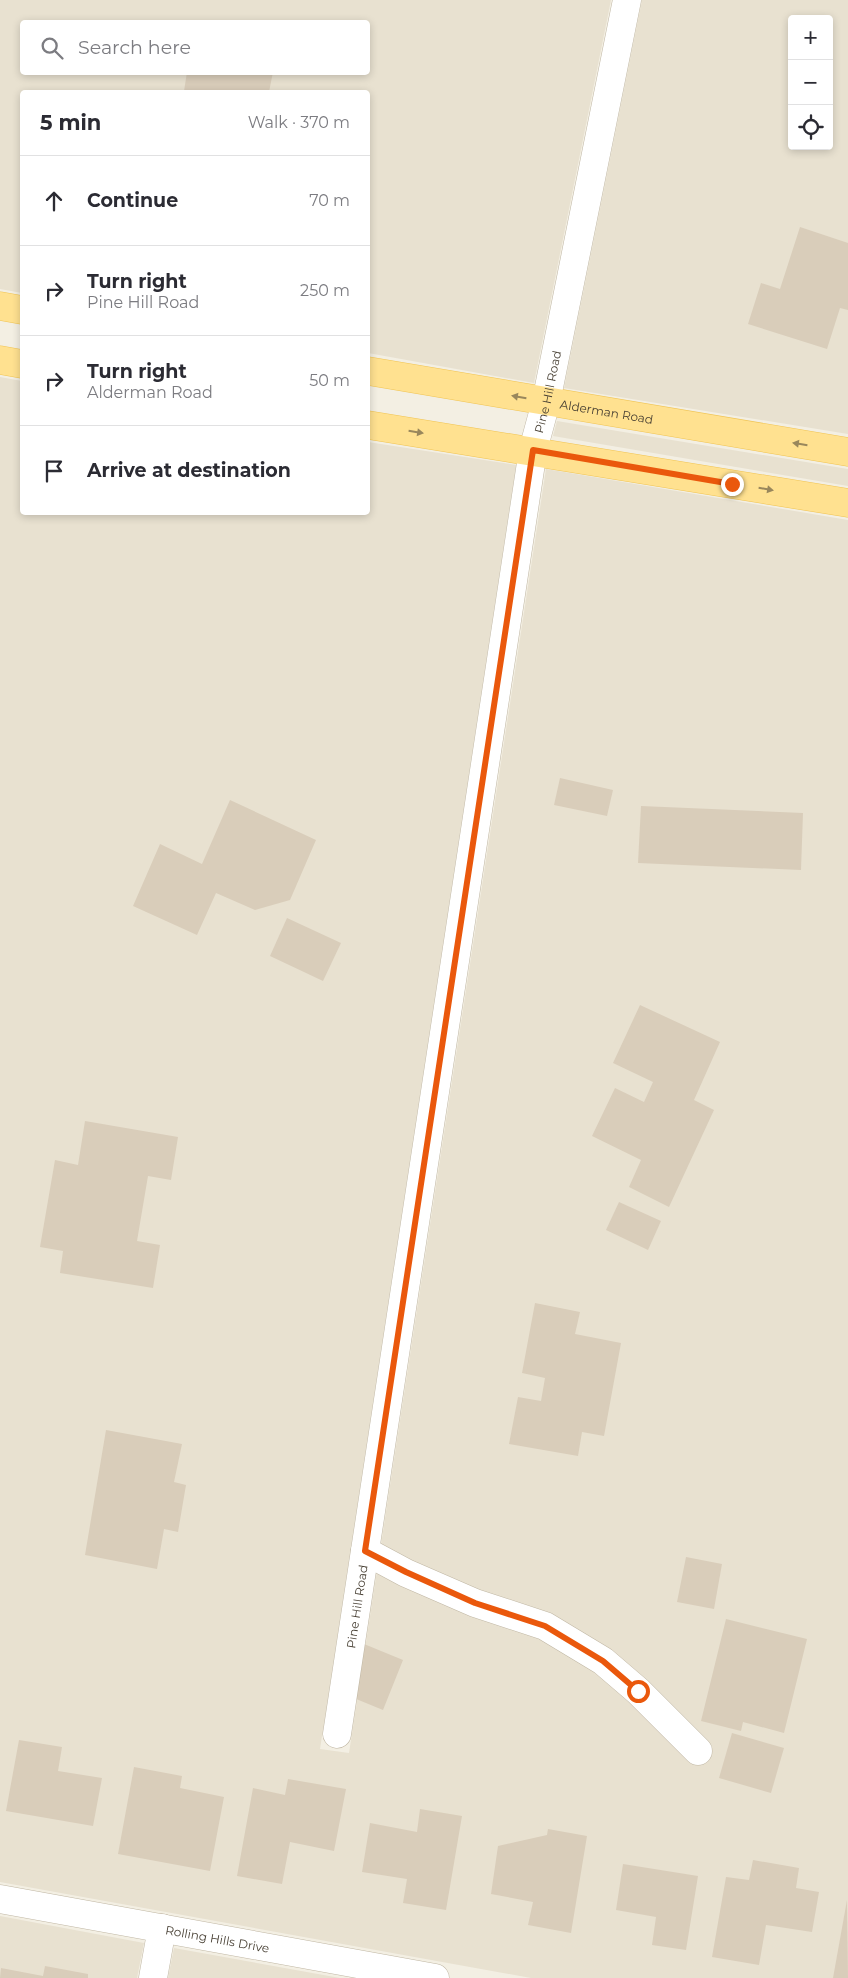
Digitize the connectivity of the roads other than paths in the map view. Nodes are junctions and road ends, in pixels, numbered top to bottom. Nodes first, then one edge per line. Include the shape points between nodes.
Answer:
1 (627, 0) edge
2 (0, 306) edge
3 (20, 310) edge
4 (0, 360) edge
5 (20, 364) edge
6 (370, 371) edge
7 (546, 402) junction
8 (370, 425) edge
9 (533, 450) junction
10 (848, 452) edge
11 (848, 503) edge
12 (365, 1551) junction
13 (337, 1734) dead end
14 (698, 1751) dead end
15 (0, 1899) edge
16 (162, 1928) junction
17 (153, 1978) edge
18 (435, 1978) edge

1 - 7 street, Pine Hill Road
2 - 3 main road
4 - 5 main road
7 -> 6 main road, Alderman Road
7 - 9 street, Pine Hill Road
10 -> 7 main road, Alderman Road
8 -> 9 main road
9 -> 11 main road
9 - 12 street, Pine Hill Road
12 - 13 street, Pine Hill Road
12 - 14 street via 475,1603 545,1626 603,1661
15 - 16 street, Rolling Hills Drive
16 - 17 street
16 - 18 street, Rolling Hills Drive

